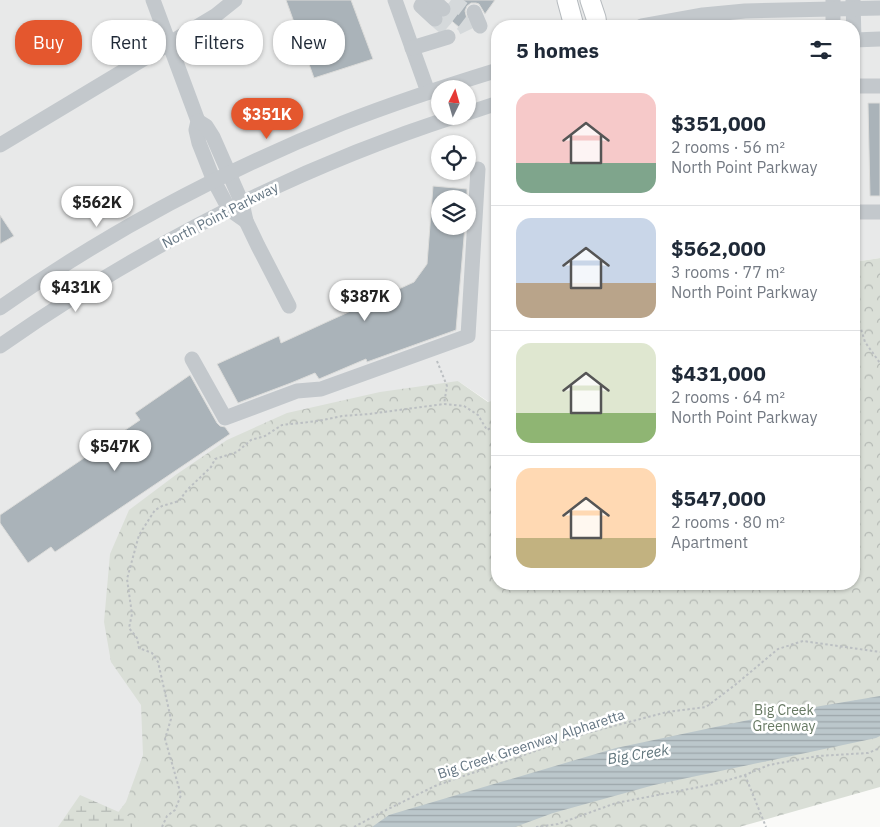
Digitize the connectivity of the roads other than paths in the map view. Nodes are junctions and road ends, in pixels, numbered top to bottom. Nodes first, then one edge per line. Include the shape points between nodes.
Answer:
1 (153, 0) edge
2 (235, 0) edge
3 (395, 0) edge
4 (566, 0) edge
5 (590, 0) edge
6 (833, 4) edge
7 (853, 4) edge
8 (880, 8) edge
9 (572, 20) edge
10 (596, 20) edge
11 (675, 20) edge
12 (834, 20) edge
13 (853, 20) edge
14 (449, 34) dead end
15 (880, 39) edge
16 (860, 40) edge
17 (168, 43) junction
18 (412, 48) junction
19 (491, 72) edge
20 (860, 86) edge
21 (880, 86) edge
22 (428, 92) junction
23 (491, 105) edge
24 (476, 110) edge
25 (198, 121) junction
26 (431, 124) edge
27 (0, 145) edge
28 (478, 168) dead end
29 (230, 174) junction
30 (214, 181) junction
31 (236, 206) junction
32 (860, 212) edge
33 (880, 212) edge
34 (289, 306) dead end
35 (0, 308) edge
36 (0, 346) edge
37 (192, 359) dead end

1 - 17 street
2 - 17 street via 215,16
3 - 18 street
4 - 9 main road
5 - 10 main road
6 - 7 street
6 - 11 street
6 - 12 street
7 - 8 street
7 - 13 street
14 - 18 street
15 - 16 street
17 - 25 street
17 - 27 street
18 - 22 street
19 - 22 street
20 - 21 street
22 - 29 street via 343,123
23 - 24 street
25 - 29 street via 213,137
25 - 30 street via 199,143
26 - 31 street, North Point Parkway via 355,152
28 - 37 street via 468,336 321,389 297,392 225,418
29 - 30 street
29 - 31 street
30 - 31 street
30 - 35 street via 120,232
31 - 34 street
31 - 36 street, North Point Parkway via 104,278
32 - 33 street

